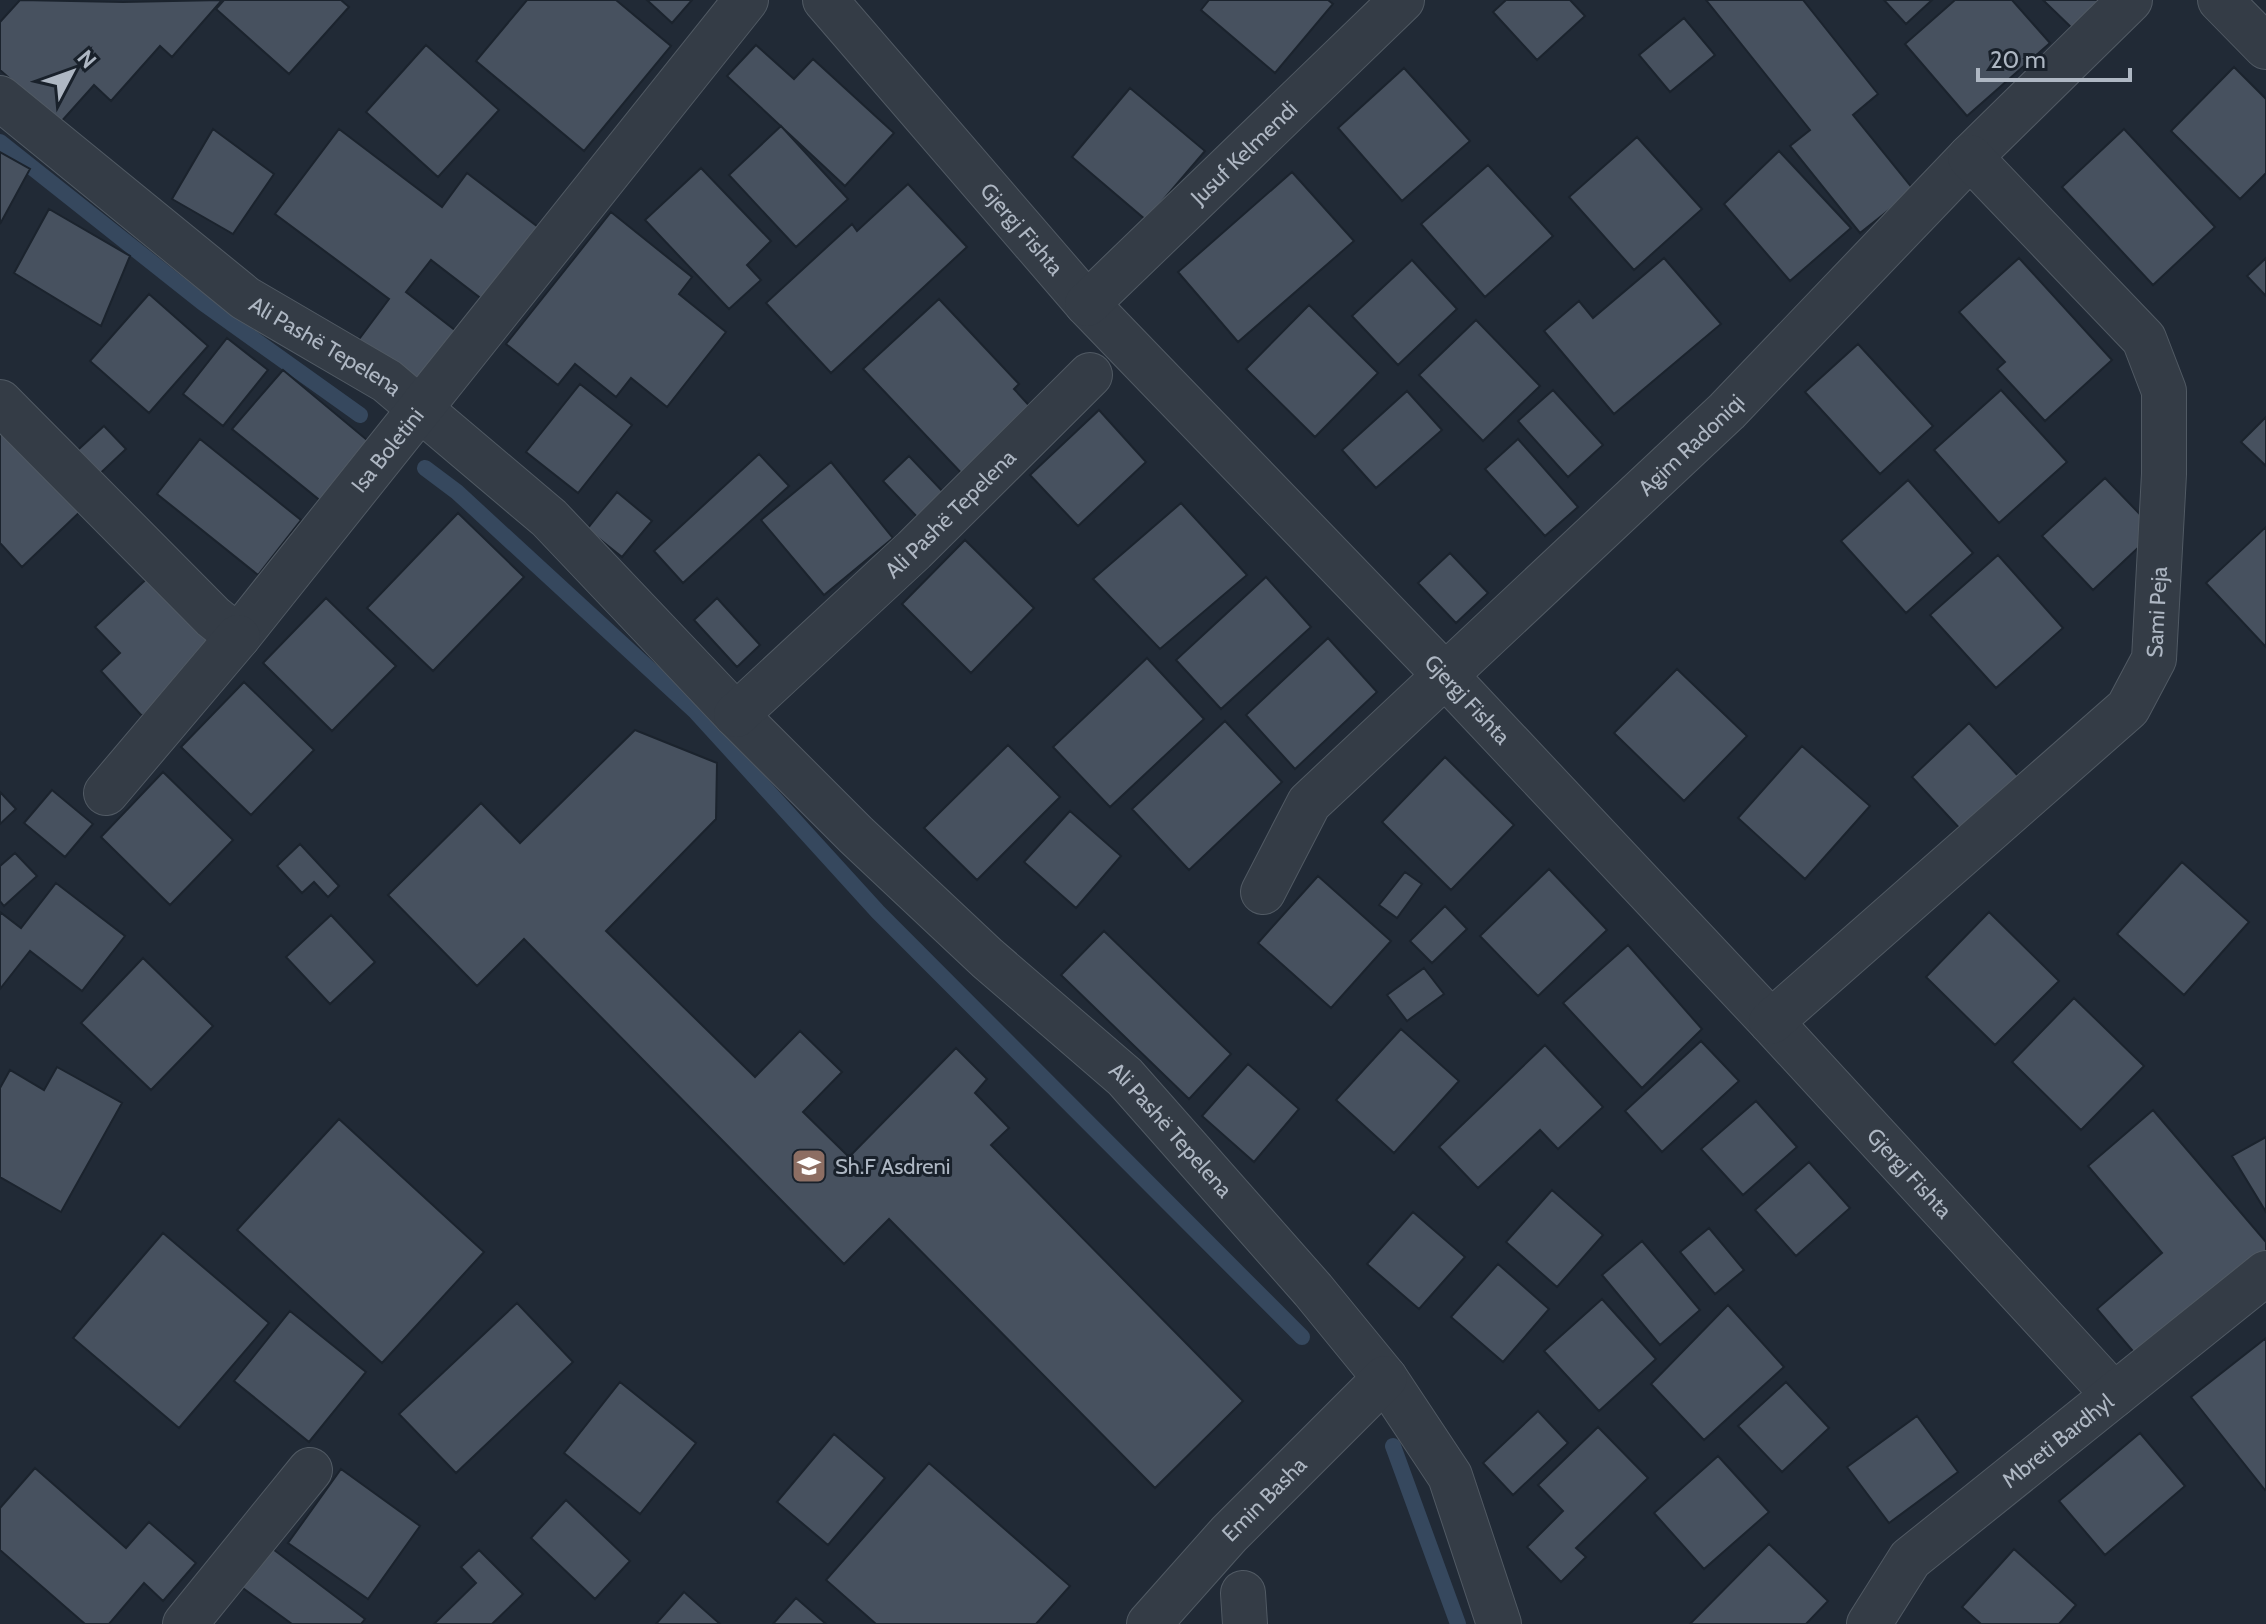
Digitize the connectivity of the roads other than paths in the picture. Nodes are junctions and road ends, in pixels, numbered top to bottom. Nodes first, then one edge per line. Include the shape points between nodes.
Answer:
1 (746, 0) edge
2 (825, 0) edge
3 (1402, 0) edge
4 (2130, 0) edge
5 (2220, 0) edge
6 (2266, 47) edge
7 (0, 98) edge
8 (1970, 157) junction
9 (1087, 304) junction
10 (1090, 375) dead end
11 (0, 402) edge
12 (418, 409) junction
13 (238, 637) junction
14 (1444, 674) junction
15 (736, 715) junction
16 (106, 793) dead end
17 (1263, 892) dead end
18 (1771, 1022) junction
19 (2266, 1273) edge
20 (1385, 1378) junction
21 (2114, 1395) junction
22 (310, 1470) dead end
23 (185, 1624) edge
24 (1149, 1624) edge
25 (1499, 1624) edge
26 (1869, 1624) edge

1 - 12 street, Isa Boletini
2 - 9 street, Gjergj Fishta
3 - 9 street, Jusuf Kelmendi
4 - 8 street, Agim Radoniqi
5 - 6 street
7 - 12 street, Ali Pashë Tepelena via 245,298 387,381
8 - 14 street, Agim Radoniqi via 1727,411
8 - 18 street, Sami Peja via 2144,339 2164,391 2154,659 2128,708
9 - 14 street, Gjergj Fishta
10 - 15 street, Ali Pashë Tepelena via 914,550
11 - 13 street
12 - 13 street, Isa Boletini
12 - 15 street, Ali Pashë Tepelena via 549,518
13 - 16 street, Isa Boletini
14 - 17 street, Agim Radoniqi via 1309,803
14 - 18 street, Gjergj Fishta
15 - 20 street, Ali Pashë Tepelena via 976,948 1125,1077
18 - 21 street, Gjergj Fishta
19 - 21 street, Mbreti Bardhyl
20 - 24 street, Emin Basha via 1229,1534
20 - 25 street, Ali Pashë Tepelena via 1450,1476
21 - 26 street, Mbreti Bardhyl via 1910,1559
22 - 23 street

